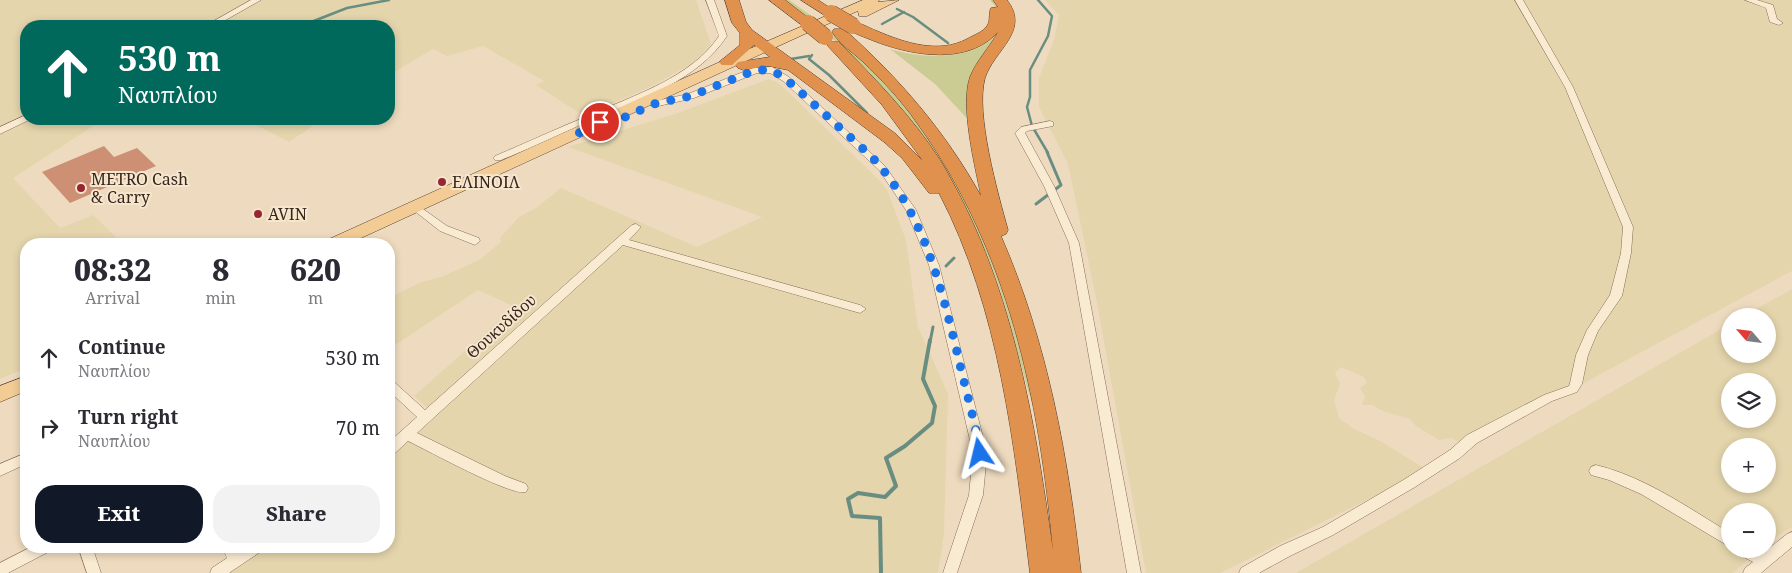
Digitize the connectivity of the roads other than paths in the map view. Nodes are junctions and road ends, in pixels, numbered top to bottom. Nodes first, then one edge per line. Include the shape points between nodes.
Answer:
1 (257, 0) edge
2 (710, 0) edge
3 (732, 0) edge
4 (776, 0) edge
5 (796, 0) edge
6 (808, 0) edge
7 (873, 0) edge
8 (893, 0) edge
9 (986, 0) edge
10 (1000, 0) edge
11 (1519, 0) edge
12 (1749, 0) edge
13 (820, 18) junction
14 (220, 20) edge
15 (1778, 23) dead end
16 (839, 31) junction
17 (747, 32) junction
18 (769, 49) junction
19 (727, 62) junction
20 (743, 65) junction
21 (793, 67) junction
22 (654, 104) junction
23 (20, 121) edge
24 (1045, 125) dead end
25 (0, 131) edge
26 (575, 134) junction
27 (498, 158) dead end
28 (416, 207) junction
29 (636, 227) dead end
30 (346, 238) edge
31 (474, 241) dead end
32 (621, 241) junction
33 (973, 244) junction
34 (1014, 288) junction
35 (860, 309) dead end
36 (20, 376) edge
37 (0, 384) edge
38 (20, 386) edge
39 (395, 390) edge
40 (0, 394) edge
41 (426, 418) junction
42 (408, 434) junction
43 (395, 445) edge
44 (20, 461) edge
45 (0, 470) edge
46 (1596, 471) dead end
47 (521, 488) dead end
48 (1721, 536) edge
49 (1792, 538) edge
50 (33, 553) edge
51 (87, 553) edge
52 (232, 553) edge
53 (248, 553) edge
54 (1759, 558) edge
55 (236, 561) junction
56 (1764, 561) junction
57 (0, 570) edge
58 (94, 573) edge
59 (217, 573) edge
60 (950, 573) edge
61 (1043, 573) edge
62 (1068, 573) edge
63 (1134, 573) edge
64 (1246, 573) edge
65 (1750, 573) edge

1 - 14 street
2 - 27 street via 723,36 719,45 694,66 654,89
3 - 17 highway via 739,23
4 - 13 highway
5 - 13 highway
6 - 13 highway
7 - 18 main road
8 - 18 main road
9 - 16 highway via 997,14 994,28 974,42 956,48 909,48
10 - 34 highway via 1010,12 1010,24 982,66 974,94 988,184
11 - 64 street via 1569,87 1628,227 1616,296 1593,330 1582,355 1576,384 1573,389 1548,398 1472,439 1410,483 1328,531
12 - 15 street via 1770,7 1773,20
13 - 16 highway, bridge
13 - 16 highway, bridge
16 - 33 highway via 873,84 913,133 934,166
16 - 34 highway via 890,80 946,151 988,227
17 - 18 highway
17 - 19 highway via 746,46
18 - 19 main road
18 - 20 main road
18 - 21 highway
19 - 26 main road
20 - 21 highway via 768,60
20 - 22 main road
21 - 33 highway via 908,154
22 - 26 main road via 614,122
22 - 60 street via 691,96 756,70 772,70 871,156 911,210 934,265 980,453 976,495
23 - 25 street
24 - 63 street via 1024,129 1020,133 1052,191 1074,244
26 - 28 main road
28 - 30 main road
28 - 31 street via 443,230
29 - 32 street, Θουκυδίδου
32 - 35 street
32 - 41 street, Θουκυδίδου
33 - 61 highway via 993,298 1016,388
34 - 62 highway via 1050,427
36 - 37 main road
38 - 40 main road
39 - 41 street
41 - 42 street, Θουκυδίδου
42 - 43 street, Θουκυδίδου
42 - 47 street
44 - 45 street
46 - 48 street via 1620,478
49 - 56 street
50 - 57 street
51 - 58 street
52 - 55 street
53 - 55 street
54 - 56 street
55 - 59 street
56 - 65 street

